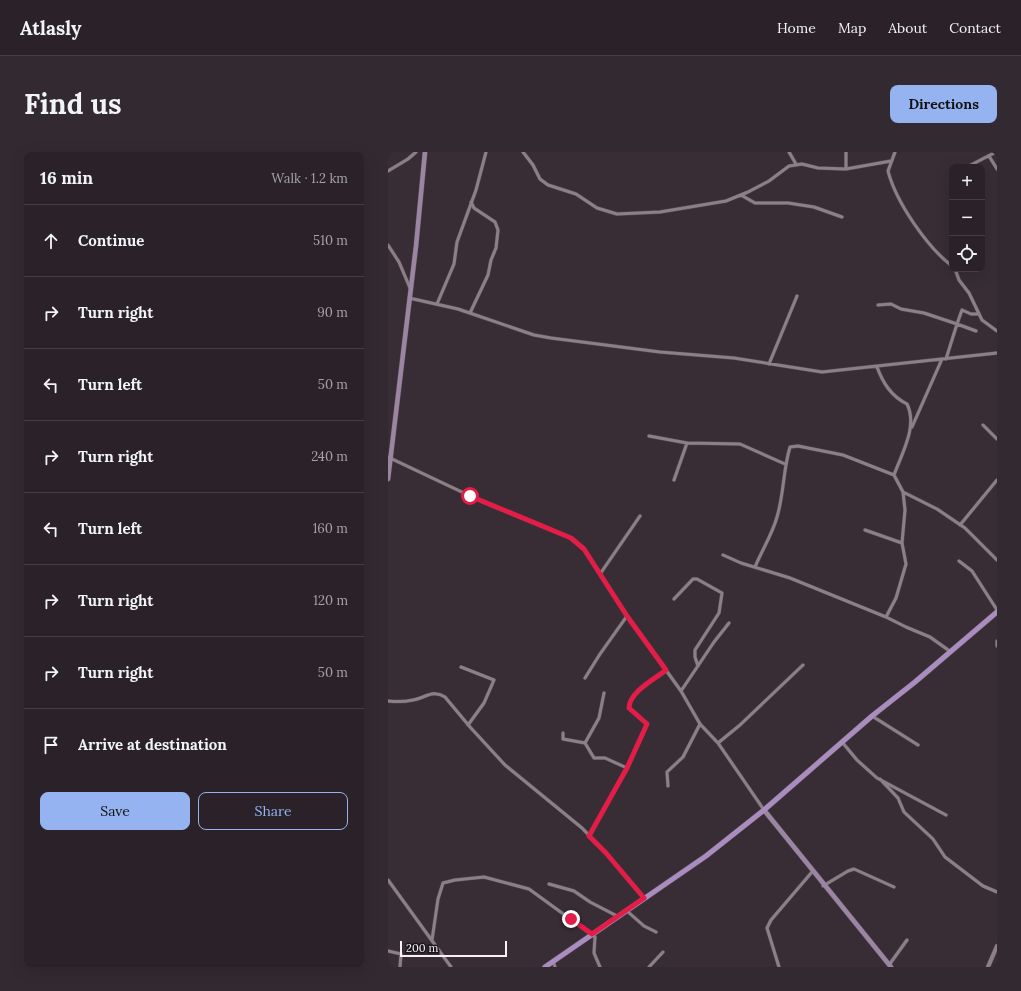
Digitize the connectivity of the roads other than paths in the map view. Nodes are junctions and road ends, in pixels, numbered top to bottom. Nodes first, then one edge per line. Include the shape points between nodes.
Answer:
1 (416, 152) edge
2 (425, 152) edge
3 (486, 152) edge
4 (523, 152) edge
5 (789, 152) edge
6 (846, 152) edge
7 (895, 152) edge
8 (996, 152) edge
9 (990, 156) junction
10 (891, 161) junction
11 (796, 164) junction
12 (973, 164) edge
13 (846, 169) junction
14 (997, 169) edge
15 (388, 171) edge
16 (741, 195) junction
17 (471, 202) junction
18 (842, 217) dead end
19 (388, 245) edge
20 (949, 263) edge
21 (956, 272) edge
22 (410, 288) junction
23 (797, 296) dead end
24 (409, 298) junction
25 (437, 304) junction
26 (878, 305) dead end
27 (470, 313) junction
28 (978, 314) junction
29 (957, 324) junction
30 (976, 331) dead end
31 (997, 331) edge
32 (997, 353) edge
33 (944, 359) junction
34 (769, 364) junction
35 (877, 367) junction
36 (983, 425) dead end
37 (911, 430) junction
38 (649, 436) dead end
39 (997, 440) edge
40 (687, 443) junction
41 (389, 458) edge
42 (785, 464) junction
43 (894, 475) junction
44 (388, 479) edge
45 (674, 480) dead end
46 (997, 480) edge
47 (903, 492) junction
48 (640, 516) dead end
49 (960, 525) junction
50 (865, 530) dead end
51 (902, 543) junction
52 (723, 555) dead end
53 (997, 560) edge
54 (959, 561) dead end
55 (755, 567) junction
56 (600, 574) junction
57 (674, 599) dead end
58 (997, 611) edge
59 (627, 616) junction
60 (886, 617) junction
61 (729, 623) dead end
62 (997, 641) edge
63 (997, 646) edge
64 (951, 652) junction
65 (803, 665) dead end
66 (698, 666) junction
67 (461, 667) dead end
68 (666, 670) junction
69 (585, 678) dead end
70 (681, 691) junction
71 (604, 694) dead end
72 (388, 701) edge
73 (872, 716) junction
74 (700, 724) junction
75 (468, 725) junction
76 (563, 732) dead end
77 (842, 742) junction
78 (585, 743) junction
79 (718, 743) junction
80 (918, 745) dead end
81 (627, 768) junction
82 (880, 779) junction
83 (668, 786) dead end
84 (764, 810) junction
85 (946, 815) dead end
86 (589, 836) junction
87 (812, 872) junction
88 (388, 880) edge
89 (549, 884) dead end
90 (823, 886) junction
91 (894, 887) dead end
92 (997, 892) edge
93 (644, 898) junction
94 (627, 911) junction
95 (619, 917) junction
96 (656, 932) dead end
97 (592, 934) junction
98 (432, 940) junction
99 (907, 940) dead end
100 (997, 946) edge
101 (388, 951) edge
102 (663, 952) dead end
103 (553, 961) junction
104 (890, 966) edge
105 (400, 967) edge
106 (451, 967) edge
107 (545, 967) edge
108 (555, 967) edge
109 (600, 967) edge
110 (649, 967) edge
111 (779, 967) edge
112 (988, 967) edge

1 - 15 street
2 - 22 main road
3 - 17 street
4 - 16 street via 540,179 548,185 576,194 597,208 617,214 660,212 726,201
5 - 11 street
6 - 13 street
7 - 10 street
8 - 9 street
9 - 12 street
9 - 14 street
10 - 13 street
10 - 20 street via 888,171 897,198 929,243
11 - 13 street
11 - 16 street
16 - 18 street via 755,203 788,203 814,207
17 - 25 street via 454,264
17 - 27 street via 474,208 495,222 498,230 488,275
19 - 22 street via 399,262
21 - 28 street
22 - 24 main road
23 - 34 street
24 - 25 street
24 - 41 main road
25 - 27 street
26 - 29 street via 891,304
27 - 34 street via 551,338
28 - 29 street via 962,310
28 - 31 street
29 - 30 street
29 - 33 street
32 - 33 street
33 - 35 street
33 - 37 street
34 - 35 street via 822,372
35 - 37 street via 887,388 907,404 911,411
36 - 39 street
37 - 43 street
38 - 40 street
40 - 42 street via 740,444
40 - 45 street
41 - 44 main road
41 - 56 street via 483,502 571,538 584,549
42 - 43 street via 790,447 798,446 843,455
42 - 55 street via 778,515 772,534
43 - 47 street
46 - 49 street
47 - 49 street via 937,509
47 - 51 street via 905,510
48 - 56 street
49 - 53 street
50 - 51 street
51 - 60 street via 906,564 904,575
52 - 55 street
54 - 58 street via 972,571
55 - 60 street via 790,578
56 - 59 street
57 - 66 street via 693,579 722,593 719,613 695,650
58 - 64 main road
59 - 68 street
59 - 69 street
60 - 64 street via 930,637
61 - 66 street
62 - 63 street
64 - 73 main road
65 - 79 street
66 - 70 street
67 - 75 street via 494,680 484,703
68 - 70 street
68 - 81 street via 636,693 629,703 629,708 647,724
70 - 74 street
71 - 78 street via 599,718
72 - 75 street via 400,703 431,693 441,694
73 - 77 main road
73 - 80 street
74 - 79 street
74 - 83 street via 683,757 667,772
75 - 86 street via 505,765
76 - 78 street via 563,739
77 - 82 street via 865,768
77 - 84 main road
78 - 81 street via 594,758 605,758
79 - 84 street
81 - 86 street
82 - 85 street
82 - 92 street via 898,798 904,812 933,838 945,857 983,886
84 - 87 main road
84 - 93 main road via 706,856
86 - 93 street
87 - 90 main road
87 - 111 street via 767,928
88 - 98 street
89 - 95 street via 574,891
90 - 91 street via 854,869
90 - 104 main road
93 - 94 main road
94 - 95 main road
94 - 96 street
95 - 97 main road
97 - 98 street via 529,889 484,876 443,884 438,898
97 - 103 main road
97 - 109 street via 596,939 594,953
98 - 106 street
99 - 104 street
100 - 112 street
101 - 105 street via 401,954
102 - 110 street
103 - 107 main road
103 - 108 street

